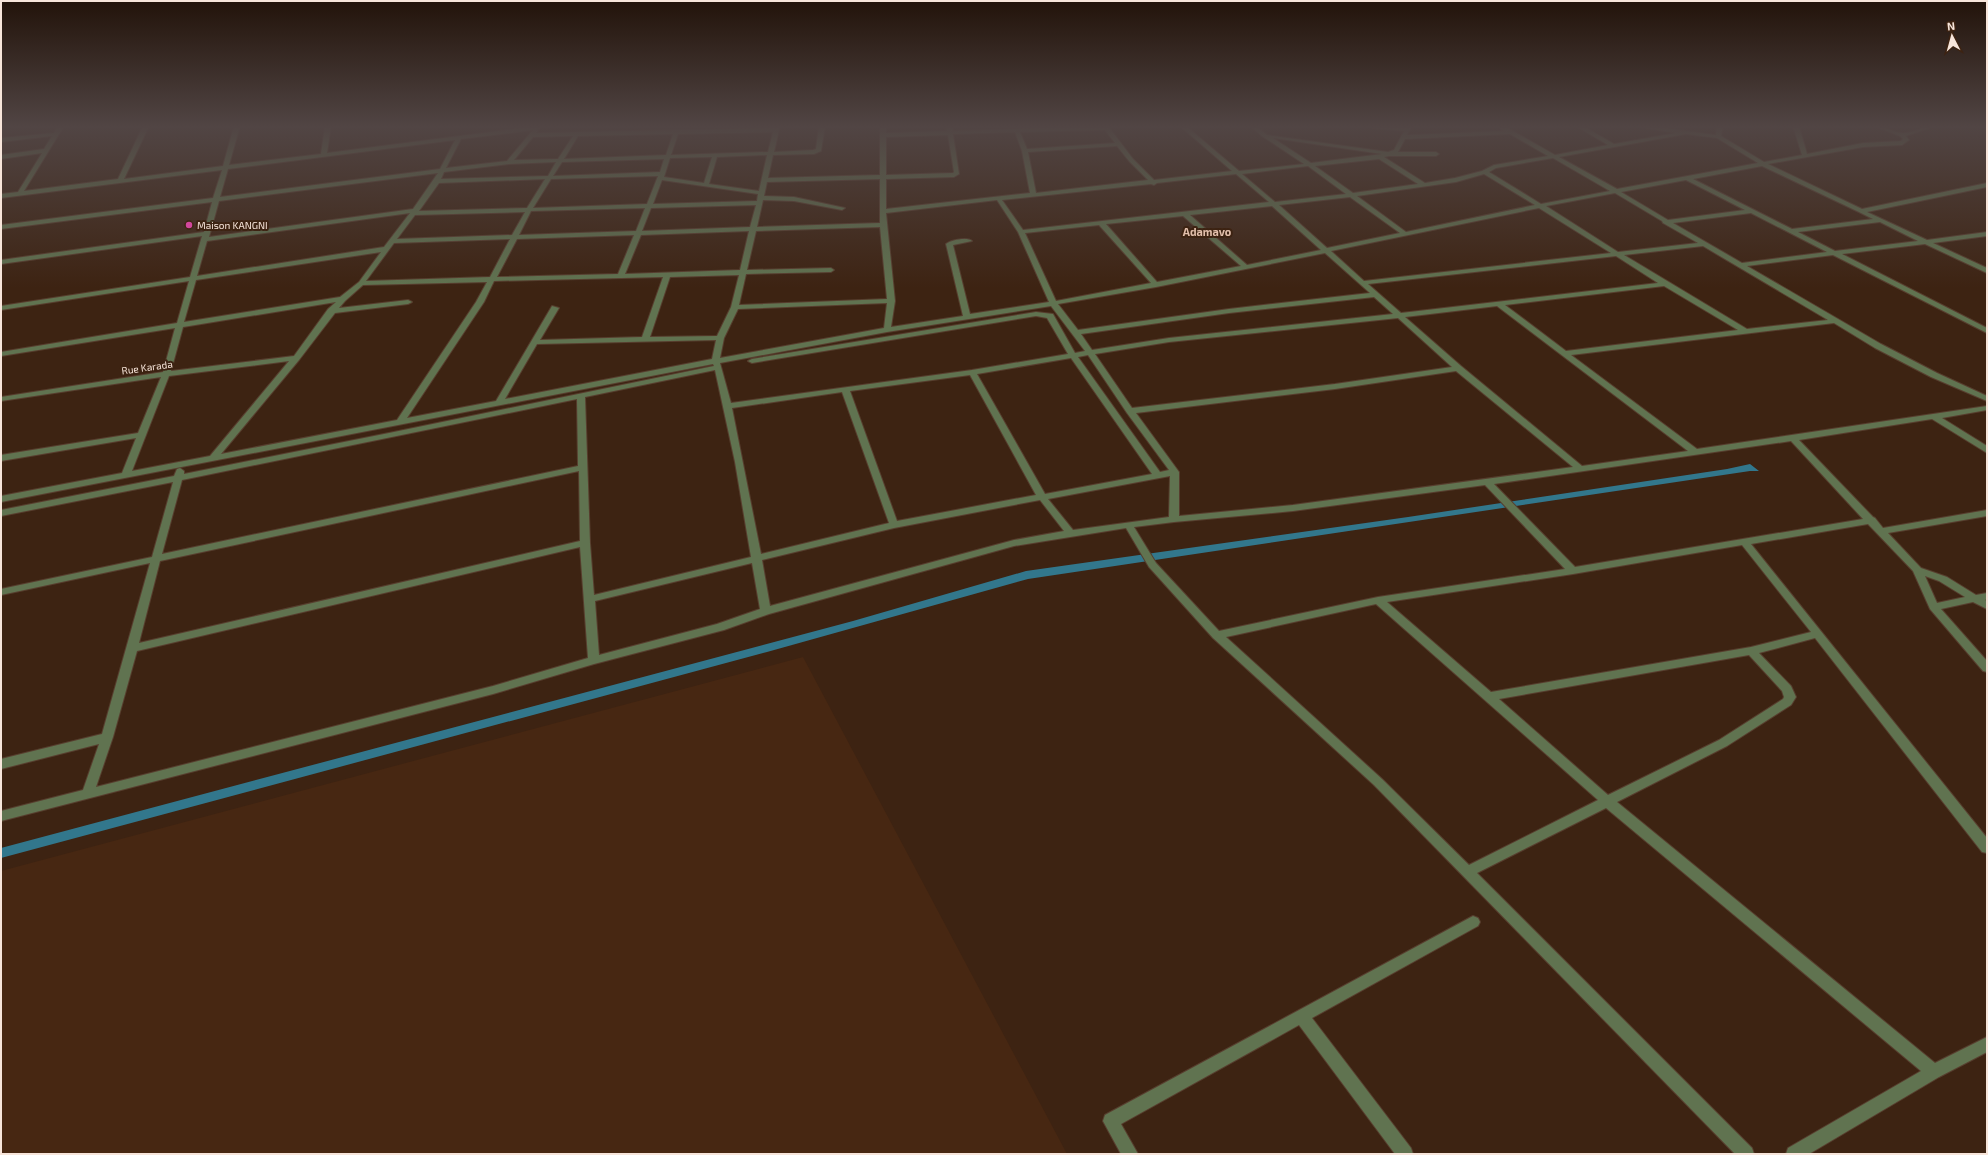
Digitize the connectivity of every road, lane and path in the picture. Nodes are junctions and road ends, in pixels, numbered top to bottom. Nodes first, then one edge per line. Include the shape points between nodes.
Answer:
1 (27, 180) edge
2 (128, 180) edge
3 (222, 180) edge
4 (357, 180) edge
5 (478, 180) edge
6 (548, 180) edge
7 (659, 180) edge
8 (680, 180) edge
9 (708, 180) edge
10 (765, 180) joint
11 (769, 180) edge
12 (883, 180) edge
13 (1030, 180) edge
14 (1151, 180) edge
15 (1178, 180) edge
16 (1247, 180) edge
17 (1331, 180) edge
18 (1416, 180) edge
19 (1456, 180) edge
20 (1499, 180) edge
21 (1595, 180) edge
22 (1676, 180) edge
23 (1691, 180) edge
24 (1797, 180) edge
25 (120, 181) joint
26 (437, 181) joint
27 (1154, 183) junction
28 (706, 185) junction
29 (1424, 185) junction
30 (1987, 185) edge
31 (1615, 191) junction
32 (20, 193) junction
33 (1033, 195) junction
34 (1352, 195) junction
35 (1, 196) edge
36 (217, 198) junction
37 (760, 198) junction
38 (998, 198) junction
39 (1274, 204) junction
40 (649, 206) junction
41 (1538, 206) junction
42 (842, 208) dead end
43 (529, 210) junction
44 (416, 211) junction
45 (883, 211) junction
46 (1752, 211) junction
47 (1861, 211) junction
48 (1185, 214) junction
49 (1881, 220) junction
50 (1665, 222) junction
51 (1101, 223) junction
52 (883, 225) junction
53 (1, 227) edge
54 (753, 229) junction
55 (1791, 231) junction
56 (638, 232) junction
57 (1021, 232) junction
58 (1404, 233) junction
59 (1987, 234) edge
60 (206, 236) junction
61 (514, 236) junction
62 (394, 241) junction
63 (969, 241) dead end
64 (1926, 241) junction
65 (1703, 244) junction
66 (387, 249) junction
67 (1326, 251) junction
68 (1834, 253) junction
69 (1617, 254) junction
70 (1, 262) edge
71 (1740, 265) junction
72 (1246, 267) junction
73 (831, 270) dead end
74 (1987, 270) edge
75 (743, 272) junction
76 (667, 274) junction
77 (621, 276) junction
78 (194, 278) junction
79 (492, 279) junction
80 (1361, 283) junction
81 (361, 284) junction
82 (1665, 284) junction
83 (1156, 285) junction
84 (1375, 295) junction
85 (342, 299) junction
86 (891, 301) junction
87 (408, 302) dead end
88 (1054, 304) junction
89 (1499, 304) junction
90 (735, 307) junction
91 (1, 308) edge
92 (554, 308) dead end
93 (331, 311) junction
94 (1398, 316) junction
95 (967, 317) junction
96 (1834, 321) junction
97 (180, 326) junction
98 (888, 330) junction
99 (1987, 331) edge
100 (1076, 332) junction
101 (1746, 332) junction
102 (646, 338) junction
103 (720, 338) junction
104 (535, 342) junction
105 (1090, 353) junction
106 (1565, 353) junction
107 (1, 354) edge
108 (1073, 356) junction
109 (296, 358) junction
110 (717, 364) junction
111 (1458, 368) junction
112 (972, 372) junction
113 (166, 374) junction
114 (845, 389) junction
115 (581, 396) junction
116 (1, 398) edge
117 (1987, 399) edge
118 (498, 404) junction
119 (728, 406) junction
120 (1987, 408) edge
121 (1130, 411) junction
122 (1935, 417) junction
123 (400, 422) junction
124 (141, 435) junction
125 (1793, 438) junction
126 (1987, 450) edge
127 (1695, 452) junction
128 (1, 458) edge
129 (212, 458) junction
130 (182, 464) junction
131 (581, 468) junction
132 (1579, 468) junction
133 (1175, 472) junction
134 (126, 474) junction
135 (1158, 475) junction
136 (178, 477) junction
137 (1487, 482) junction
138 (1042, 497) junction
139 (1, 499) edge
140 (1, 513) edge
141 (1987, 513) edge
142 (1174, 519) junction
143 (1872, 520) junction
144 (894, 525) junction
145 (1129, 526) junction
146 (1881, 530) junction
147 (1071, 532) junction
148 (1745, 542) junction
149 (585, 543) junction
150 (756, 557) junction
151 (157, 559) junction
152 (1918, 570) junction
153 (1573, 572) junction
154 (1, 592) edge
155 (1982, 597) edge
156 (590, 598) junction
157 (1378, 600) junction
158 (1987, 606) edge
159 (1934, 607) junction
160 (766, 611) junction
161 (1818, 634) junction
162 (1217, 635) junction
163 (132, 648) junction
164 (1751, 651) junction
165 (594, 660) junction
166 (1987, 668) edge
167 (1488, 697) junction
168 (107, 737) junction
169 (1, 764) edge
170 (88, 793) junction
171 (1607, 801) junction
172 (1, 816) edge
173 (1987, 848) edge
174 (1467, 872) junction
175 (1473, 922) dead end
176 (1301, 1016) junction
177 (1987, 1044) edge
178 (1934, 1072) junction
179 (1130, 1154) edge
180 (1405, 1154) edge
181 (1746, 1154) edge
182 (1794, 1154) edge

1 - 32 street
2 - 25 street
3 - 36 street
4 - 36 street
5 - 26 street
6 - 43 street
7 - 40 street
8 - 28 street
9 - 28 street
10 - 11 street
10 - 37 street
12 - 45 street
13 - 33 street
14 - 27 street
15 - 27 street
16 - 39 street
17 - 34 street
18 - 29 street
19 - 29 street
20 - 41 street
21 - 31 street
22 - 31 street
23 - 46 street
24 - 47 street
25 - 32 street
26 - 44 street
27 - 33 street
28 - 37 street
29 - 34 street
30 - 47 street
31 - 41 street
31 - 50 street
32 - 35 street
33 - 38 street
34 - 39 street
34 - 58 street
36 - 53 street
36 - 60 street
37 - 40 street
37 - 42 street via 794,199
37 - 54 street
38 - 45 street
38 - 57 street
39 - 48 street
39 - 67 street
40 - 43 street
40 - 56 street
41 - 58 street
41 - 69 street
43 - 44 street
43 - 61 street
44 - 60 street
44 - 62 street
45 - 52 street
46 - 50 street
46 - 55 street
47 - 49 street
48 - 51 street
48 - 72 street
49 - 55 street
49 - 64 street
50 - 65 street
51 - 57 street
51 - 83 street
52 - 54 street
52 - 86 street
54 - 56 street
54 - 75 street
55 - 68 street
56 - 61 street
56 - 77 street
57 - 88 street
58 - 67 street
59 - 64 street
60 - 70 street
60 - 78 street
61 - 62 street
61 - 79 street
62 - 66 street
63 - 95 street via 949,244
64 - 68 street
64 - 74 street
65 - 69 street
65 - 71 street
66 - 78 street
66 - 81 street
67 - 72 street
67 - 80 street
68 - 71 street
68 - 99 street
69 - 80 street
69 - 82 street
71 - 96 street
72 - 83 street
73 - 75 street
75 - 76 street
75 - 90 street
76 - 77 street
76 - 102 street
77 - 79 street
78 - 91 street
78 - 97 street
79 - 81 street
79 - 123 street via 480,302
80 - 84 street
81 - 85 street
82 - 89 street
82 - 101 street
83 - 88 street
84 - 94 street
84 - 100 street via 1229,311
85 - 93 street
85 - 97 street
86 - 90 street
86 - 98 street
87 - 93 street
88 - 95 street
88 - 100 street
89 - 94 street
89 - 106 street
90 - 103 street
92 - 104 street
93 - 109 street
94 - 105 street via 1169,340
94 - 111 street
95 - 98 street
96 - 101 street
96 - 117 street via 1904,360
97 - 107 street
97 - 113 street
98 - 110 street
100 - 105 street
101 - 106 street
102 - 103 street
102 - 104 street
103 - 110 street
104 - 118 street
105 - 108 street
105 - 121 street
106 - 127 street
108 - 110 street via 1050,316 1036,314
108 - 112 street
108 - 135 street
109 - 113 street, Rue Karada
109 - 129 street
110 - 115 street
110 - 118 street
110 - 119 street
111 - 121 street via 1303,392
111 - 132 street
112 - 114 street
112 - 138 street
113 - 116 street, Rue Karada
113 - 124 street
114 - 119 street
114 - 144 street
115 - 131 street
115 - 136 street
118 - 123 street
119 - 150 street
120 - 122 street
121 - 133 street
122 - 125 street
122 - 126 street
123 - 129 street
124 - 128 street
124 - 134 street
125 - 127 street
125 - 143 street
127 - 132 street
129 - 130 street
130 - 134 street
130 - 136 street
131 - 149 street
131 - 151 street
132 - 137 street
133 - 135 street
133 - 142 street
134 - 139 street
135 - 138 street
136 - 140 street
136 - 151 street
137 - 142 street via 1293,508
137 - 153 street
138 - 144 street
138 - 147 street
141 - 146 street
142 - 145 street
143 - 146 street
143 - 148 street
144 - 150 street
145 - 147 street
145 - 162 street via 1152,564
146 - 152 street
147 - 160 street via 1014,543
148 - 153 street
148 - 161 street
149 - 156 street
149 - 163 street
150 - 156 street
150 - 160 street
151 - 154 street
151 - 163 street
152 - 155 street
152 - 159 street
153 - 157 street
155 - 158 street
155 - 159 street
156 - 165 street
157 - 162 street
157 - 167 street
159 - 166 street
160 - 165 street via 720,627
161 - 164 street
161 - 173 street
162 - 174 street via 1378,782
163 - 168 street
164 - 167 street
164 - 171 street via 1787,689 1790,697 1787,702 1723,743
165 - 170 street via 459,699
167 - 171 street
168 - 169 street
168 - 170 street
170 - 172 street
171 - 174 street
171 - 178 street
174 - 181 street
175 - 176 street
176 - 179 street via 1111,1121
176 - 180 street
177 - 178 street
178 - 182 street

